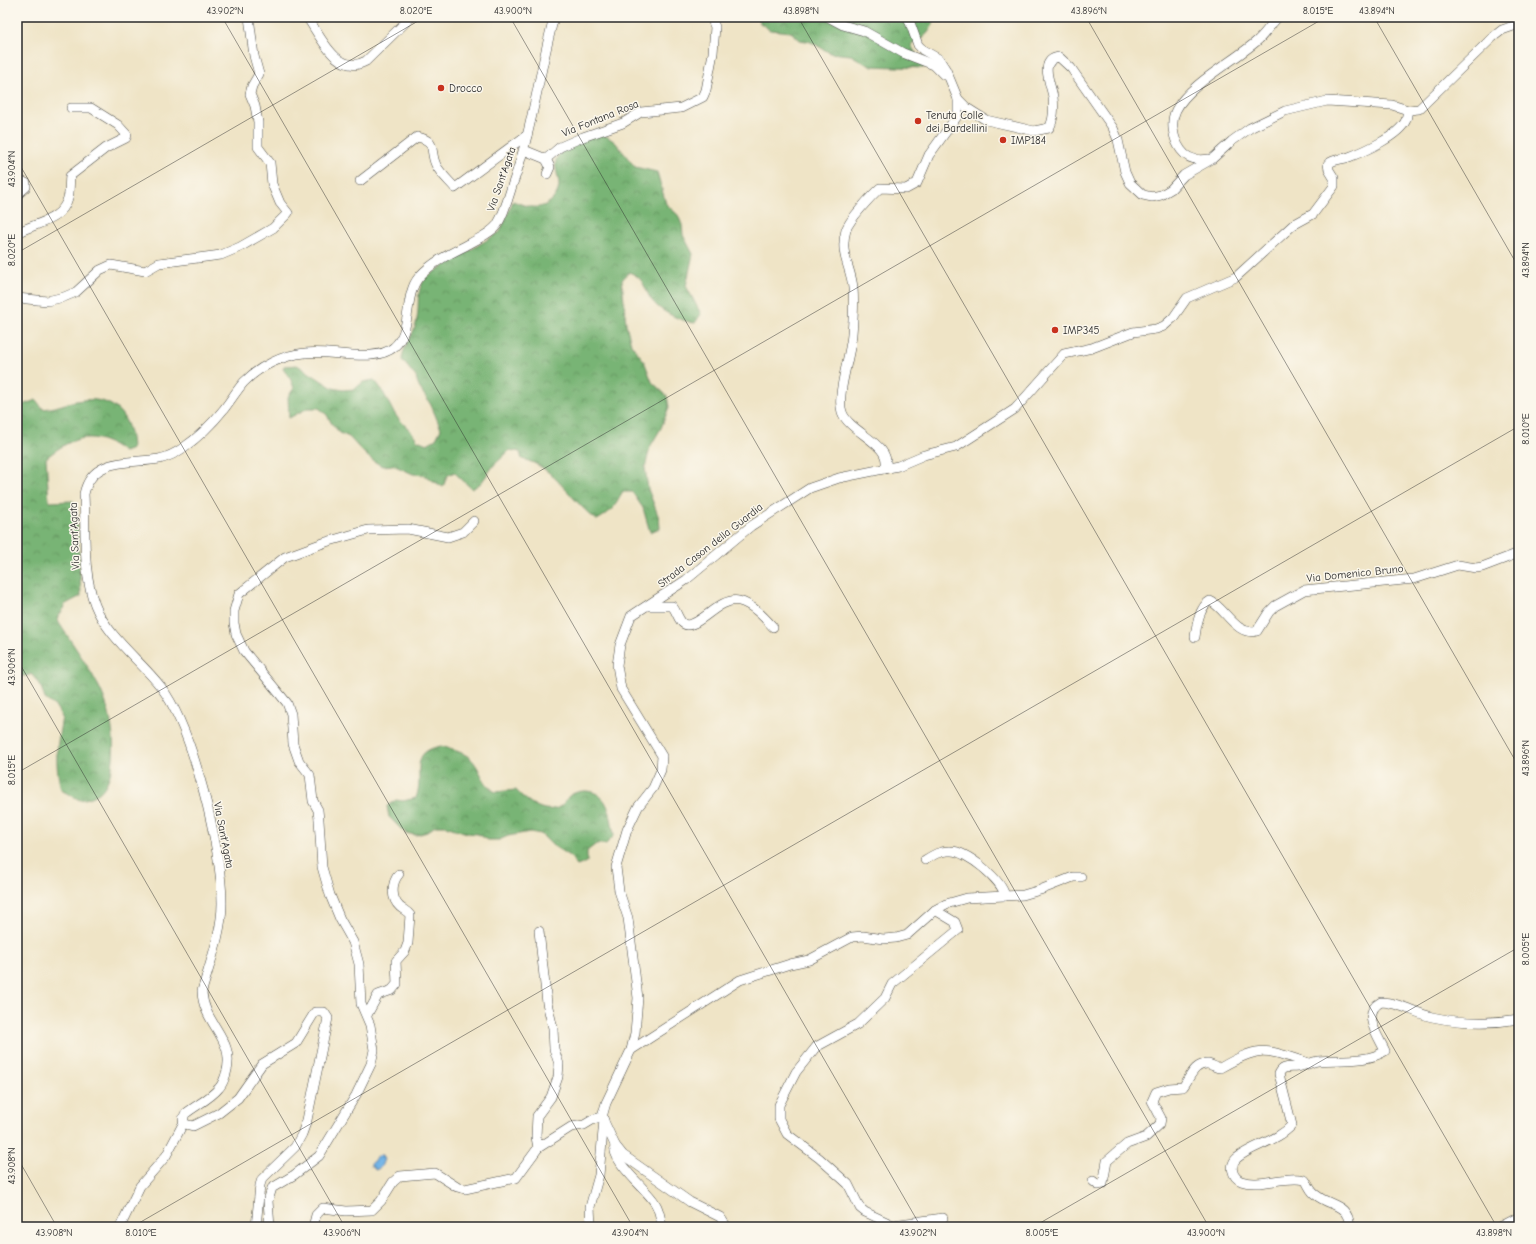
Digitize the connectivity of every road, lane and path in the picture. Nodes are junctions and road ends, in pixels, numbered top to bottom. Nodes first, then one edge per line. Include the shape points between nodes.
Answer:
1 (249, 17) edge
2 (411, 17) edge
3 (554, 17) edge
4 (711, 17) edge
5 (828, 17) edge
6 (908, 17) edge
7 (1278, 17) edge
8 (309, 18) edge
9 (1519, 24) edge
10 (951, 82) junction
11 (958, 99) junction
12 (71, 108) dead end
13 (1408, 110) junction
14 (527, 135) junction
15 (524, 150) junction
16 (546, 158) junction
17 (1212, 159) junction
18 (547, 174) dead end
19 (17, 179) edge
20 (360, 181) dead end
21 (17, 195) edge
22 (17, 233) edge
23 (17, 298) edge
24 (884, 468) junction
25 (474, 521) dead end
26 (1519, 553) edge
27 (649, 606) junction
28 (773, 627) dead end
29 (1195, 636) dead end
30 (925, 860) dead end
31 (398, 874) dead end
32 (1081, 877) dead end
33 (1005, 896) junction
34 (935, 910) junction
35 (539, 931) dead end
36 (367, 1015) junction
37 (1519, 1019) edge
38 (631, 1050) junction
39 (1309, 1063) junction
40 (603, 1119) junction
41 (184, 1122) junction
42 (615, 1145) junction
43 (538, 1148) junction
44 (1093, 1181) dead end
45 (1519, 1217) edge
46 (943, 1218) dead end
47 (120, 1227) edge
48 (256, 1227) edge
49 (270, 1227) edge
50 (313, 1227) edge
51 (591, 1227) edge
52 (662, 1227) edge
53 (727, 1227) edge
54 (1350, 1227) edge
55 (1500, 1227) edge

1 - 23 street via 259,74 250,94 258,122 258,147 270,164 272,184 280,203 288,213 273,228 221,255 159,263 145,271 111,265 100,270 76,292 64,297 47,301
2 - 8 street via 360,65 341,62 333,56
3 - 14 street, Via Sant'Agata
4 - 16 street, Via Fontana Rosa via 714,27 713,41 703,97 681,108 641,112 623,123 560,147
5 - 10 street via 843,25 864,31 903,53 934,65
6 - 10 street via 918,45 938,59
7 - 17 street via 1259,40 1197,87 1176,110 1173,128 1180,149 1194,160
9 - 13 street via 1502,30 1420,109
10 - 11 street
11 - 17 street via 986,120 1034,131 1049,128 1053,98 1047,74 1048,65 1050,60 1059,57 1071,68 1113,128 1125,172 1130,183 1143,195 1161,195 1190,171
11 - 24 street via 958,115 929,155 917,183 906,189 880,188 850,221 846,229 843,252 852,276 854,291 849,359 841,394 842,411 855,429 877,444 886,458
12 - 22 street via 91,108 118,125 127,135 126,138 106,148 70,176 68,198 62,211 51,219
13 - 17 street via 1392,105 1327,101 1285,111 1250,128 1232,140
13 - 24 street, Strada Cason della Guardia via 1406,120 1381,142 1328,164 1334,178 1334,186 1313,214 1293,224 1236,277 1191,294 1174,318 1160,327 1133,332 1092,348 1064,354 1015,409 956,447
14 - 15 street, Via Sant'Agata
14 - 20 street, Via Sant'Agata via 455,188 436,165 431,144 417,137
15 - 16 street
15 - 41 street, Via Sant'Agata via 497,224 488,234 430,266 418,279 410,294 407,320 400,339 392,350 367,355 312,352 282,358 243,382 209,427 184,448 159,459 118,463 99,471 91,477 86,486 84,494 87,579 95,604 100,617 161,687 178,717 195,764 215,842 221,881 221,918 202,997 205,1009 227,1048 229,1062 220,1088 185,1114
16 - 18 street via 550,166
19 - 21 street via 26,183 26,187
24 - 27 street, Strada Cason della Guardia via 876,472 839,478 810,488 750,526 686,580
25 - 36 street via 463,532 448,537 408,529 368,530 298,552 285,557 246,587 239,594 234,610 236,634 244,650 287,703 292,714 293,744 299,761 310,775 313,801 318,810 322,867 340,919 353,942 359,964 362,1004
26 - 29 street, Via Domenico Bruno via 1482,567 1458,565 1414,579 1304,590 1275,606 1257,632 1233,624 1218,605 1210,601 1204,607 1195,629
27 - 28 street via 672,606 682,623 686,625 698,621 723,603 738,601 762,616
27 - 38 street, Strada Cason della Guardia via 631,616 627,623 617,665 621,689 662,756 661,770 627,830 616,867 619,891 628,918 638,998
30 - 33 street via 951,850 961,853 1000,883
31 - 36 street via 393,892 399,906 410,915 408,943 396,962 397,984 392,990 378,995
32 - 33 street via 1073,877 1029,893
33 - 34 street via 959,900
34 - 38 street via 907,935 883,939 852,937 809,960 740,980
34 - 46 street via 955,922 958,930 892,984 885,998 858,1024 816,1047 796,1072 779,1105 778,1113 787,1134 820,1158 848,1184 860,1208 865,1212 894,1224
35 - 43 street via 547,1003 553,1028 554,1049 559,1064 558,1077 551,1096 537,1116
36 - 49 street via 374,1050 371,1064 319,1156 272,1188 268,1201
37 - 39 street via 1478,1022 1433,1017 1399,1005 1381,1002 1375,1007 1372,1019 1374,1030 1385,1051 1358,1059
38 - 40 street, Strada Cason della Guardia via 606,1103
39 - 44 street via 1278,1052 1263,1050 1240,1056 1220,1068 1209,1064 1200,1065 1189,1075 1183,1087 1156,1092 1152,1101 1161,1118 1160,1124 1146,1137 1123,1147 1107,1161 1103,1184 1098,1185
39 - 54 street via 1298,1067 1286,1067 1279,1074 1292,1124 1282,1133 1237,1158 1232,1166 1233,1172 1237,1178 1246,1182 1305,1180 1318,1197 1344,1210 1349,1218
40 - 42 street
40 - 43 street via 594,1119 584,1125 571,1127
40 - 51 street, Strada Cason della Guardia via 599,1175 590,1207
41 - 47 street, Via Sant'Agata via 166,1156 140,1186
41 - 48 street via 187,1126 193,1126 230,1105 245,1090 262,1064 296,1043 315,1012 326,1013 328,1020 307,1120 295,1147 262,1179
42 - 52 street via 617,1159 655,1202
42 - 53 street via 623,1156 675,1192 720,1217
43 - 50 street via 520,1174 511,1180 465,1189 435,1173 400,1176 372,1210 323,1208 316,1215
45 - 55 street

